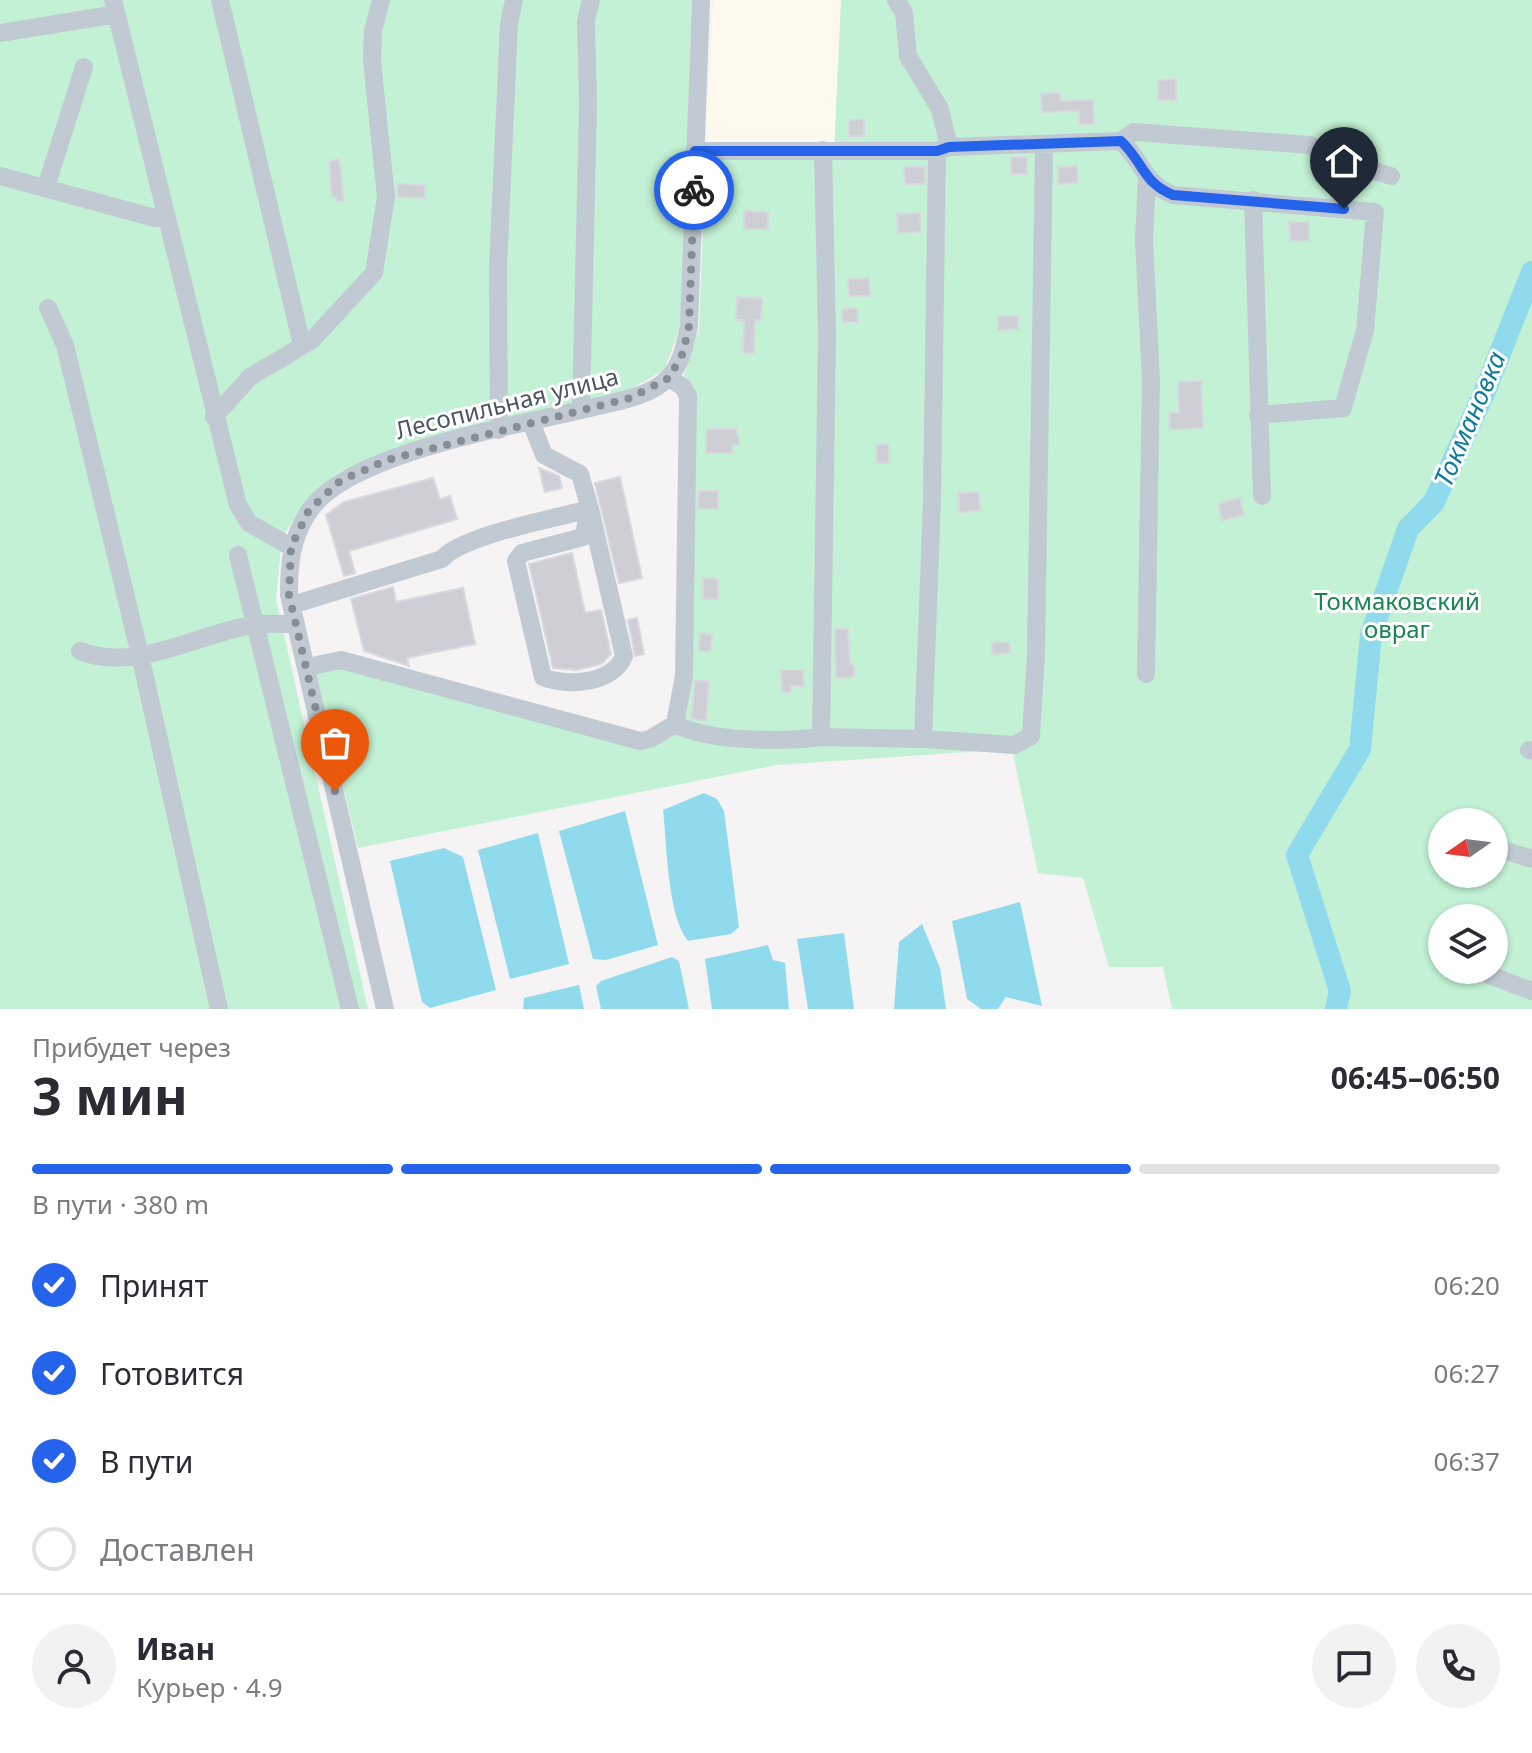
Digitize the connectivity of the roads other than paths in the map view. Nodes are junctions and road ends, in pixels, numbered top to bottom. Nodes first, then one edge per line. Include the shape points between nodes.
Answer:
1 (220, 0) edge
2 (381, 0) edge
3 (514, 0) edge
4 (591, 0) edge
5 (701, 0) edge
6 (896, 0) edge
7 (115, 7) edge
8 (0, 33) edge
9 (84, 67) dead end
10 (1121, 141) junction
11 (1044, 146) junction
12 (943, 149) junction
13 (823, 150) junction
14 (695, 151) junction
15 (0, 176) edge
16 (1391, 176) dead end
17 (1147, 178) junction
18 (46, 187) junction
19 (1253, 200) junction
20 (164, 217) junction
21 (171, 242) junction
22 (48, 308) dead end
23 (302, 345) junction
24 (669, 378) junction
25 (581, 410) junction
26 (1258, 415) junction
27 (214, 417) junction
28 (531, 422) junction
29 (499, 430) junction
30 (222, 492) dead end
31 (1262, 496) dead end
32 (590, 509) junction
33 (291, 547) junction
34 (238, 555) dead end
35 (292, 605) junction
36 (253, 624) junction
37 (296, 624) junction
38 (80, 651) dead end
39 (140, 655) junction
40 (307, 667) junction
41 (1146, 674) dead end
42 (675, 724) junction
43 (821, 737) junction
44 (923, 739) junction
45 (1508, 851) edge
46 (1532, 859) edge
47 (1508, 982) edge
48 (1532, 991) edge
49 (219, 1009) edge
50 (350, 1009) edge
51 (385, 1009) edge

1 - 23 street
2 - 23 street via 372,61 386,197 374,273
3 - 29 street via 498,268
4 - 25 street via 586,21
5 - 14 street
6 - 12 street via 904,13 908,56 940,109
7 - 8 street
7 - 20 street
9 - 18 street
10 - 11 street
10 - 16 street via 1134,132 1310,145
10 - 17 street via 1138,157
11 - 12 street
11 - 44 street via 1031,736 1015,745
12 - 13 street
12 - 44 street
13 - 14 street
13 - 43 street via 827,336
14 - 24 street via 689,326 683,353
15 - 18 street
17 - 19 street via 1173,195
17 - 41 street via 1144,240 1151,380
18 - 20 street
19 - 26 street
19 - 26 street via 1375,212 1365,330 1343,408
20 - 21 street
21 - 27 street
21 - 30 street via 160,245
22 - 39 street via 65,345
23 - 27 street via 250,377
24 - 25 street, Лесопильная улица via 630,398
24 - 42 street via 688,396 684,676
25 - 28 street, Лесопильная улица
26 - 31 street
27 - 33 street via 243,514 249,523
28 - 29 street, Лесопильная улица
28 - 32 street via 544,455 580,474
29 - 33 street, Лесопильная улица via 387,460 340,481 309,510
32 - 32 street via 624,656 609,675 559,684 543,677 516,561 522,553 583,537
32 - 35 street via 502,532 451,549 442,559
33 - 35 street, Лесопильная улица
34 - 36 street
35 - 37 street, Лесопильная улица
36 - 37 street
36 - 39 street
36 - 50 street
37 - 40 street, Лесопильная улица
38 - 39 street via 93,656
39 - 49 street
40 - 42 street via 341,660 640,741
40 - 51 street, Лесопильная улица
42 - 43 street via 712,735
43 - 44 street
45 - 46 street
47 - 48 street

